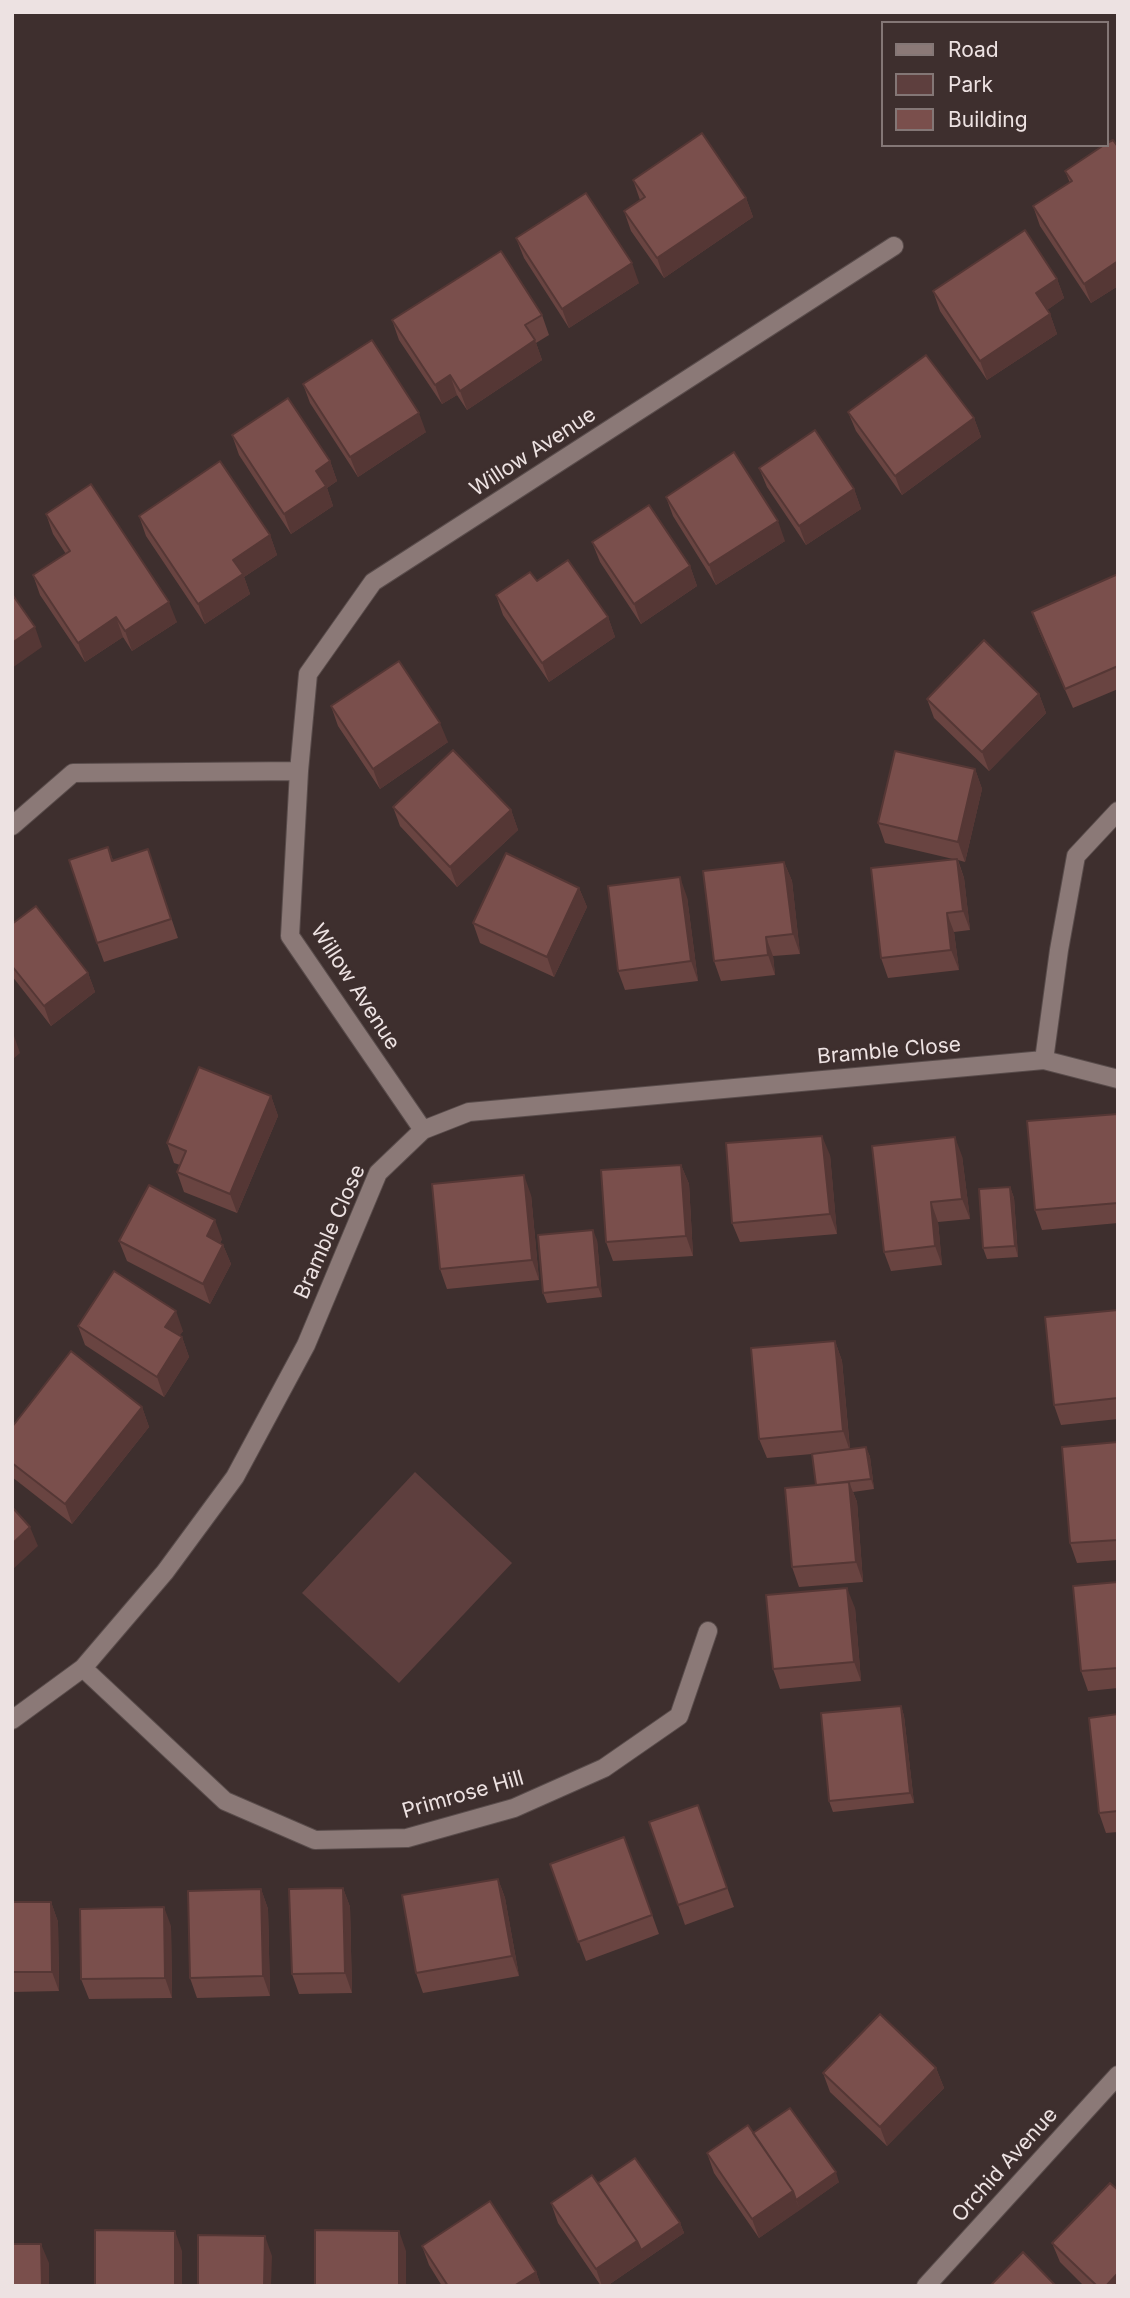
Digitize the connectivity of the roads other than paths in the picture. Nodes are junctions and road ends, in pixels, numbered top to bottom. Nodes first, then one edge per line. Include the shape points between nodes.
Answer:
1 (894, 246) dead end
2 (299, 771) junction
3 (1118, 811) edge
4 (12, 826) edge
5 (1044, 1060) junction
6 (1118, 1079) edge
7 (423, 1130) junction
8 (708, 1631) dead end
9 (83, 1668) junction
10 (12, 1720) edge
11 (1118, 2075) edge
12 (926, 2286) edge

1 - 2 street, Willow Avenue via 373,582 308,674
2 - 4 street via 73,773
2 - 7 street, Willow Avenue via 290,936
3 - 5 street via 1076,856
5 - 6 street, Bramble Close
5 - 7 street, Bramble Close via 469,1112
7 - 9 street, Bramble Close via 378,1173 306,1345 235,1477 165,1572
8 - 9 street, Primrose Hill via 679,1716 604,1768 514,1808 407,1838 315,1840 225,1801
9 - 10 street, Bramble Close
11 - 12 street, Orchid Avenue

